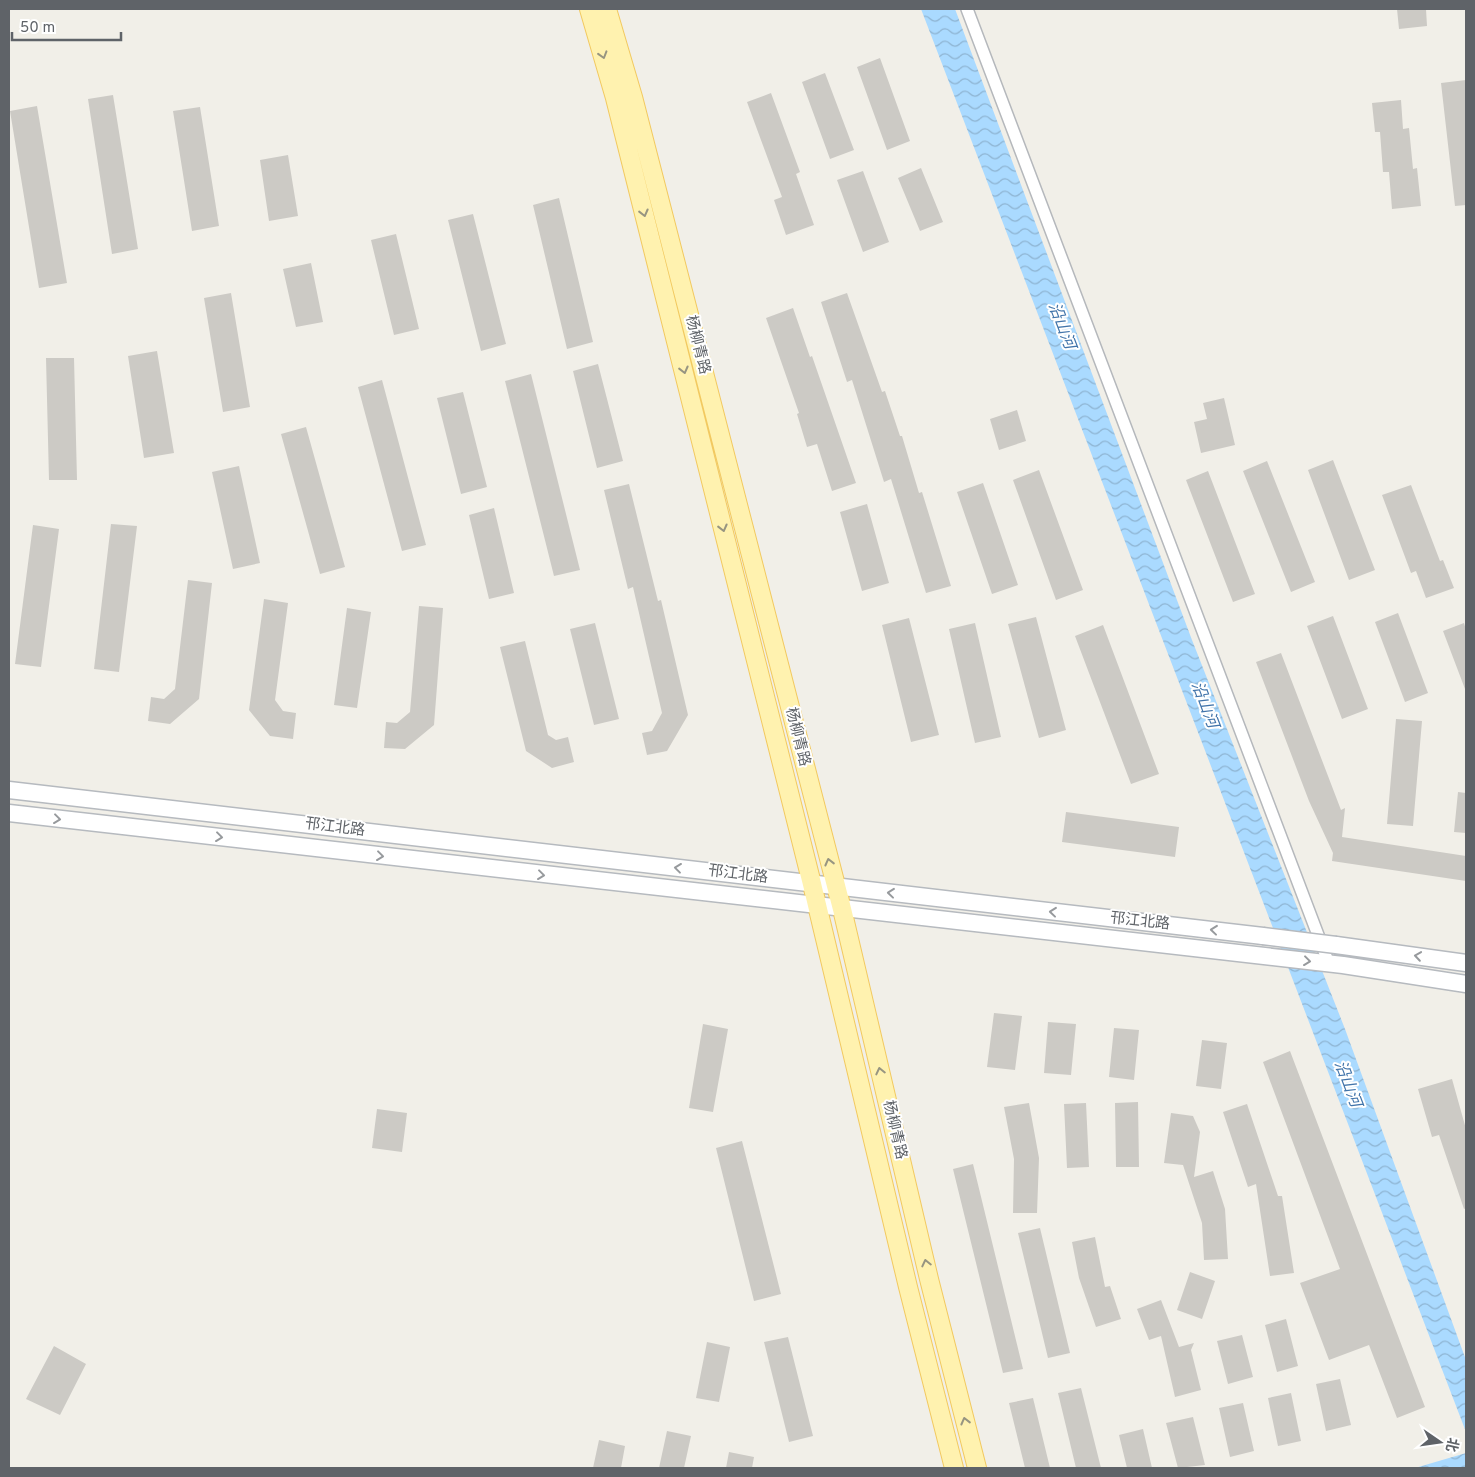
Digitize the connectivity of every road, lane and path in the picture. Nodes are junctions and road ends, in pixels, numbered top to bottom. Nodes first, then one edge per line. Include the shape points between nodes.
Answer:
1 (589, 9) edge
2 (607, 9) edge
3 (968, 9) edge
4 (9, 790) edge
5 (9, 813) edge
6 (812, 884) junction
7 (836, 887) junction
8 (817, 906) junction
9 (842, 909) junction
10 (1466, 963) edge
11 (1336, 964) junction
12 (1466, 984) edge
13 (954, 1468) edge
14 (977, 1468) edge

1 -> 6 main road, 杨柳青路 via 615,98
7 -> 2 main road, 杨柳青路 via 633,97
3 - 11 street
6 -> 4 main road, 邗江北路
5 -> 8 main road, 邗江北路
6 - 7 main road, 邗江北路
6 - 8 main road, 杨柳青路
7 - 9 main road, 杨柳青路
10 -> 7 main road, 邗江北路, bridge
8 - 9 main road, 邗江北路
8 - 13 main road, 杨柳青路
9 -> 11 main road, 邗江北路
14 -> 9 main road, 杨柳青路
11 - 12 main road, 邗江北路

